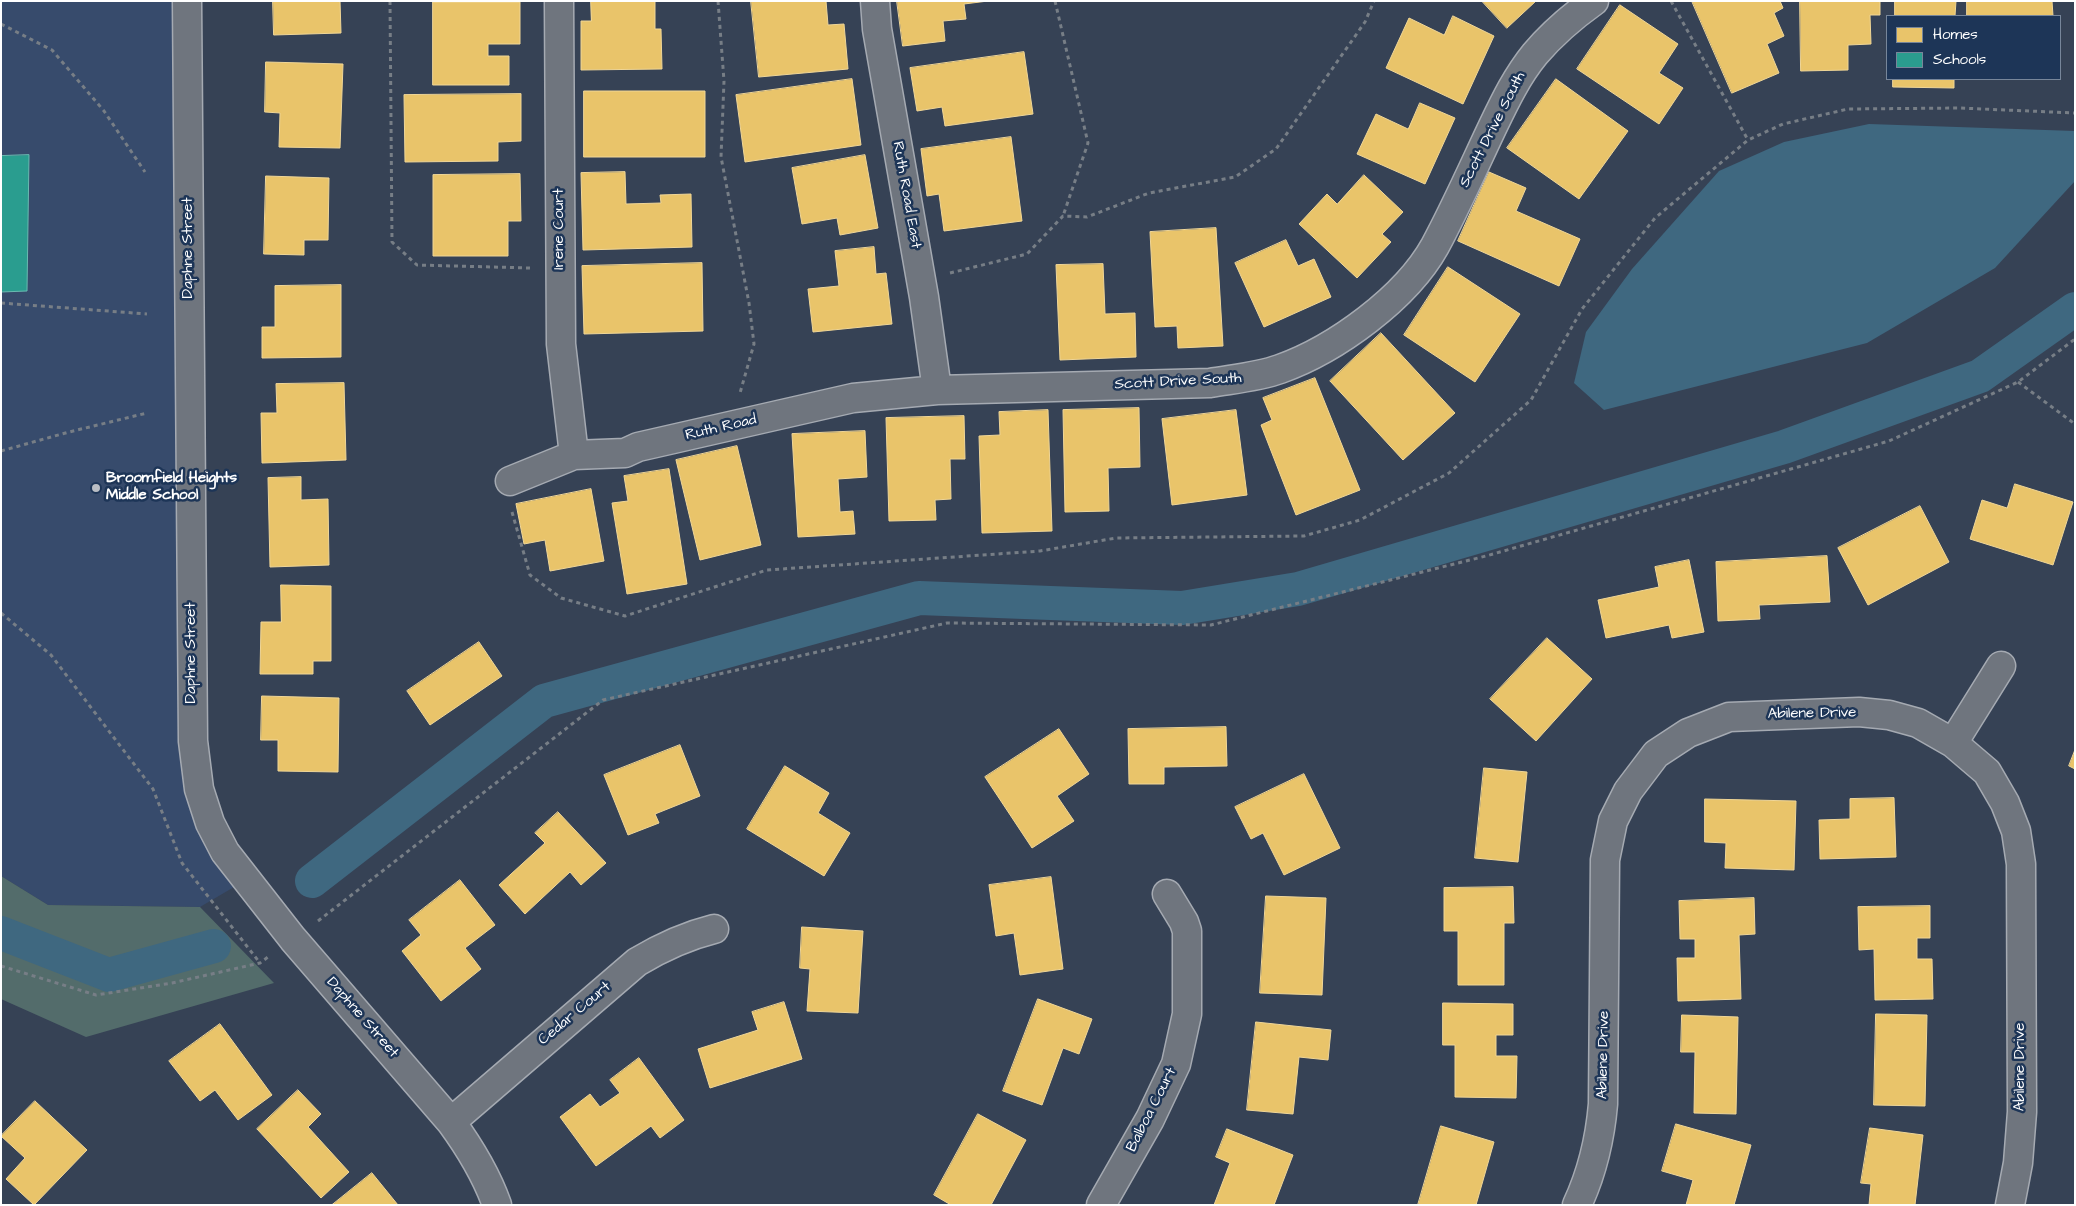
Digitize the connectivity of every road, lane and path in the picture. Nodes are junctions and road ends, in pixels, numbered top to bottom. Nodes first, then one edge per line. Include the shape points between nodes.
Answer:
1 (187, 1) edge
2 (390, 1) edge
3 (559, 1) edge
4 (718, 1) edge
5 (875, 1) edge
6 (1055, 1) edge
7 (1374, 1) edge
8 (1594, 1) edge
9 (1671, 1) edge
10 (1, 24) edge
11 (2075, 113) edge
12 (1748, 140) junction
13 (145, 172) dead end
14 (1063, 216) junction
15 (560, 270) junction
16 (921, 280) junction
17 (1, 303) edge
18 (147, 314) dead end
19 (2075, 339) edge
20 (2018, 382) junction
21 (937, 390) junction
22 (147, 413) dead end
23 (2075, 424) edge
24 (731, 426) junction
25 (1, 451) edge
26 (574, 455) junction
27 (510, 481) joint
28 (1, 612) edge
29 (2001, 666) dead end
30 (1953, 743) junction
31 (1166, 894) dead end
32 (714, 929) dead end
33 (293, 939) junction
34 (260, 963) junction
35 (1, 966) edge
36 (451, 1122) junction
37 (497, 1205) edge
38 (1101, 1205) edge
39 (1577, 1205) edge
40 (2010, 1205) edge

1 - 33 street, Daphne Street via 193,741 199,789 210,823 226,852
2 - 15 path via 392,242 417,265
3 - 15 street, Irene Court
4 - 24 path via 724,81 721,158 754,344
5 - 16 street, Ruth Road East via 877,29
6 - 14 path via 1088,143
7 - 14 path via 1365,22 1276,149 1235,176 1148,193 1086,217
8 - 21 street, Scott Drive South via 1572,17 1535,54 1513,86 1434,247 1413,277 1372,317 1325,349 1280,369 1210,383
9 - 12 path
10 - 13 path via 52,50 104,111
11 - 12 path via 1959,108 1848,109 1783,124
12 - 27 path via 1655,218 1582,309 1524,407 1449,473 1360,520 1304,536 1116,538 1040,551 767,570 625,616 561,598 530,575 512,513
14 - 16 path via 1027,254
15 - 26 street, Irene Court via 560,344
16 - 21 street, Ruth Road East
17 - 18 path
19 - 20 path
20 - 23 path
20 - 33 path via 1888,442 1486,556 1211,625 947,623 603,700
21 - 24 street, Ruth Road via 853,398
22 - 25 path
24 - 26 street, Ruth Road via 638,447 625,453
26 - 27 street, Ruth Road
28 - 34 path via 51,655 153,788 182,862
29 - 30 street
30 - 39 street, Abilene Drive via 1918,723 1889,715 1859,712 1761,714 1729,717 1688,732 1656,754 1628,791 1613,821 1605,860 1601,1133
30 - 40 street, Abilene Drive via 1986,772 2005,803 2016,831 2021,864 2022,1112 2018,1163
31 - 38 street, Balboa Court via 1188,931 1187,1014 1176,1064 1150,1119
32 - 36 street, Cedar Court via 660,948 637,962
33 - 34 path
33 - 36 street, Daphne Street
34 - 35 path via 172,983 96,995
36 - 37 street, Daphne Street via 472,1151

